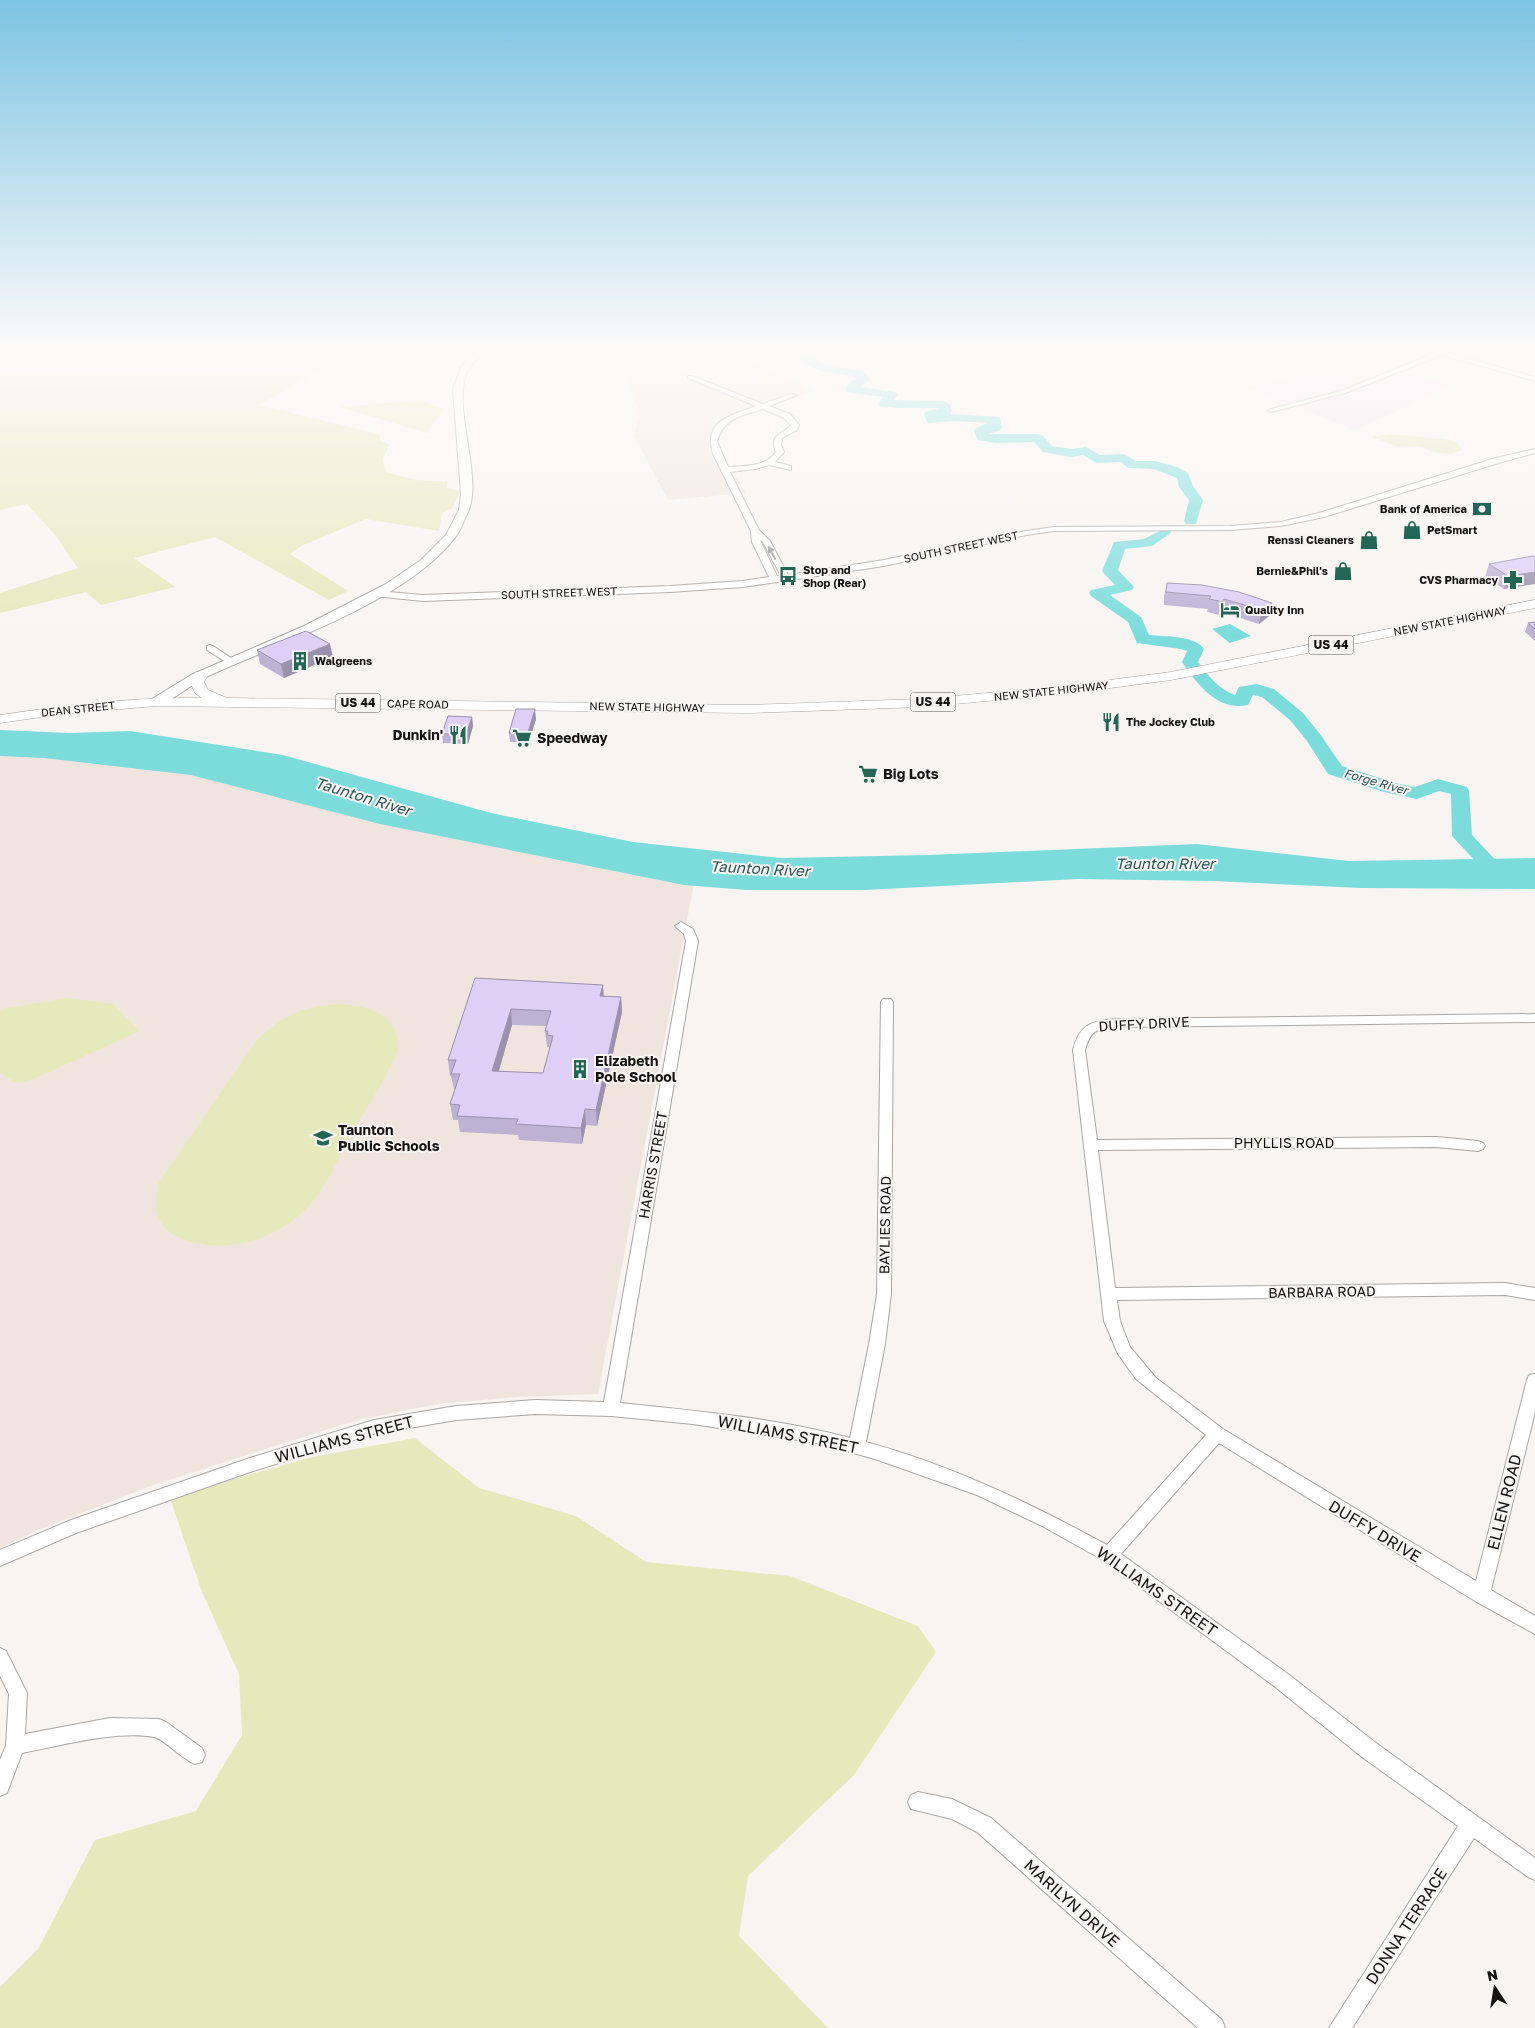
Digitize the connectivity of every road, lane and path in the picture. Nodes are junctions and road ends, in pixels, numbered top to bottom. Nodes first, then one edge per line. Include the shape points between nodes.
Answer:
1 (463, 446) edge
2 (715, 446) edge
3 (778, 446) edge
4 (1535, 451) edge
5 (770, 463) junction
6 (788, 468) dead end
7 (725, 470) junction
8 (755, 531) junction
9 (786, 578) junction
10 (774, 580) junction
11 (378, 594) junction
12 (1535, 604) edge
13 (267, 646) junction
14 (210, 648) dead end
15 (229, 660) junction
16 (201, 675) junction
17 (156, 702) junction
18 (237, 702) junction
19 (561, 706) joint
20 (0, 719) edge
21 (681, 926) dead end
22 (887, 1002) dead end
23 (1535, 1018) edge
24 (1090, 1145) junction
25 (1478, 1146) dead end
26 (1108, 1294) junction
27 (1535, 1294) edge
28 (1535, 1380) edge
29 (611, 1409) junction
30 (1217, 1434) junction
31 (857, 1446) junction
32 (1109, 1555) junction
33 (0, 1558) edge
34 (1481, 1595) junction
35 (1535, 1626) edge
36 (0, 1657) edge
37 (15, 1744) junction
38 (196, 1755) dead end
39 (0, 1786) edge
40 (918, 1802) dead end
41 (1472, 1823) junction
42 (1535, 1870) edge
43 (1214, 2028) edge
44 (1340, 2028) edge

1 - 11 main road, DEAN STREET via 467,492 461,520 454,533 437,551
2 - 7 street
3 - 5 street via 778,457
4 - 9 street, SOUTH STREET WEST via 1289,522 1230,528 1047,530 910,558
5 - 6 street
5 - 7 street
7 - 8 street
9 -> 8 street via 766,541
8 - 10 street via 756,542
9 - 10 street, SOUTH STREET WEST
10 - 11 street, SOUTH STREET WEST via 662,589 423,598
11 - 13 main road, DEAN STREET
12 - 19 highway, NEW STATE HIGHWAY / US 44 via 1183,674 1048,692 894,705 750,709
13 - 15 main road, DEAN STREET
13 - 16 main road, DEAN STREET
14 - 15 street
15 - 17 main road, DEAN STREET via 165,688
16 - 17 main road, DEAN STREET
16 - 18 highway via 198,683 203,694
17 - 18 highway, CAPE ROAD / US 44
17 - 20 highway, DEAN STREET / US 44
18 - 19 highway, CAPE ROAD / US 44
21 - 29 street, HARRIS STREET via 689,932 692,941
22 - 31 street, BAYLIES ROAD via 883,1309
23 - 24 street, DUFFY DRIVE via 1136,1022 1093,1026 1084,1034 1080,1050
24 - 25 street, PHYLLIS ROAD via 1436,1142
24 - 26 street, DUFFY DRIVE
26 - 27 street, BARBARA ROAD via 1505,1289
26 - 30 street, DUFFY DRIVE via 1114,1330 1128,1359 1150,1384
28 - 34 street, ELLEN ROAD
29 - 31 street, WILLIAMS STREET via 767,1428
29 - 33 street, WILLIAMS STREET via 496,1409 431,1416 374,1427 133,1504
30 - 32 street
30 - 34 street, DUFFY DRIVE
31 - 32 street, WILLIAMS STREET via 983,1490 1041,1517
32 - 41 street, WILLIAMS STREET
34 - 35 street, DUFFY DRIVE
36 - 37 street via 18,1693
37 - 38 street via 110,1727 159,1728
37 - 39 street
40 - 43 street, MARILYN DRIVE via 962,1811 984,1825
41 - 42 street, WILLIAMS STREET
41 - 44 street, DONNA TERRACE

